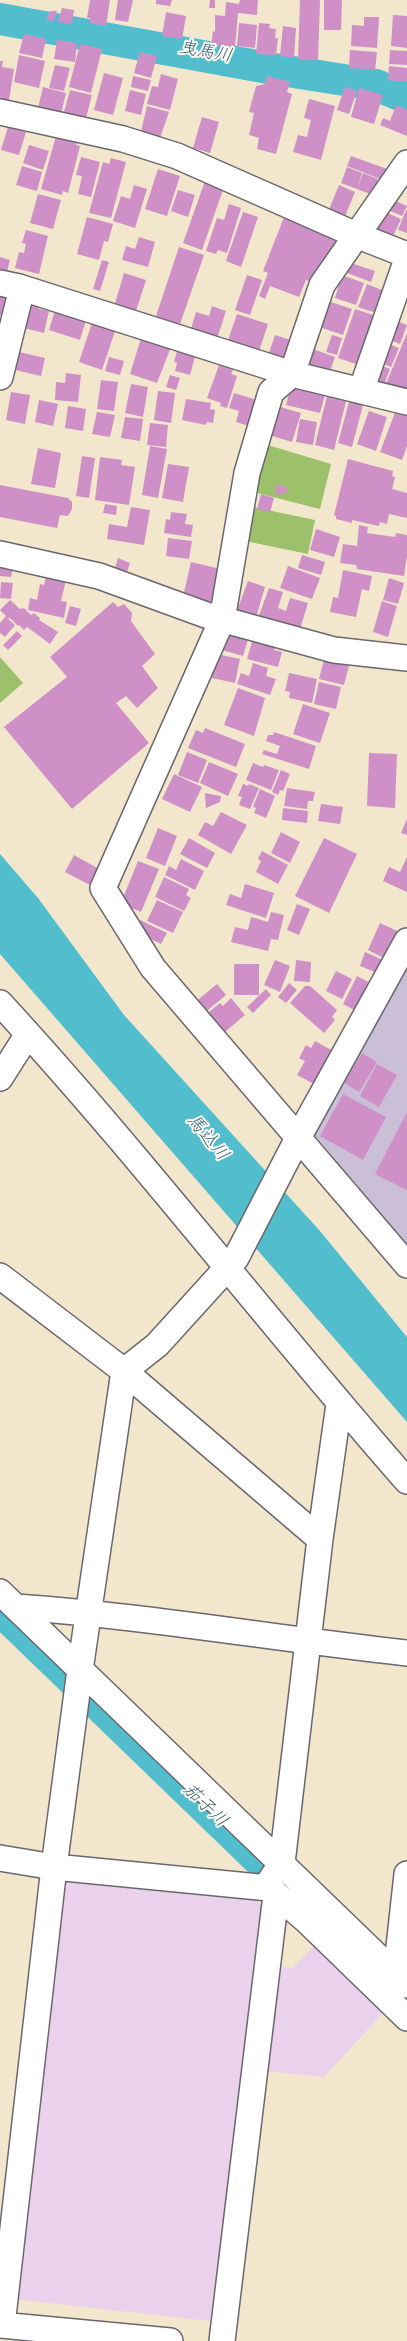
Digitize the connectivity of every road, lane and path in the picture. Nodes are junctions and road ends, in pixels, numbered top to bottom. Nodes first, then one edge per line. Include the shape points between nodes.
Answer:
1 (0, 112) edge
2 (407, 163) edge
3 (356, 235) junction
4 (407, 255) edge
5 (407, 259) edge
6 (11, 286) edge
7 (292, 374) junction
8 (0, 377) edge
9 (361, 391) junction
10 (407, 402) edge
11 (0, 554) edge
12 (222, 620) junction
13 (407, 658) edge
14 (407, 941) edge
15 (0, 1003) edge
16 (28, 1034) junction
17 (0, 1078) edge
18 (296, 1143) junction
19 (232, 1262) junction
20 (407, 1265) edge
21 (0, 1276) edge
22 (124, 1372) junction
23 (339, 1404) junction
24 (407, 1481) edge
25 (320, 1539) junction
26 (8, 1599) edge
27 (88, 1612) junction
28 (309, 1642) junction
29 (407, 1653) edge
30 (80, 1670) junction
31 (0, 1858) edge
32 (54, 1867) junction
33 (407, 1874) edge
34 (274, 1882) junction
35 (401, 1980) edge
36 (407, 2018) edge
37 (1, 2325) edge
38 (170, 2341) edge
39 (222, 2341) edge

1 - 3 street via 123,139 177,156
2 - 3 street
3 - 4 street
3 - 7 street via 322,285
5 - 9 street
6 - 7 street
6 - 8 street
7 - 9 street
7 - 12 street via 271,392 247,473
9 - 10 street
11 - 12 street via 99,576
12 - 13 street via 334,650
12 - 18 street via 104,888 153,968
14 - 18 street
15 - 16 street
16 - 17 street
16 - 19 street
18 - 19 street
18 - 20 street
19 - 22 street via 157,1345
19 - 23 street
21 - 22 street
22 - 25 street
22 - 27 street
23 - 24 street
23 - 25 street
25 - 28 street
26 - 27 street
26 - 30 street
27 - 28 street
27 - 30 street
28 - 29 street
28 - 34 street
30 - 32 street
30 - 34 street
31 - 32 street
32 - 34 street
32 - 37 street
33 - 35 street
34 - 35 street
34 - 36 street via 307,1921
34 - 39 street
37 - 38 street

